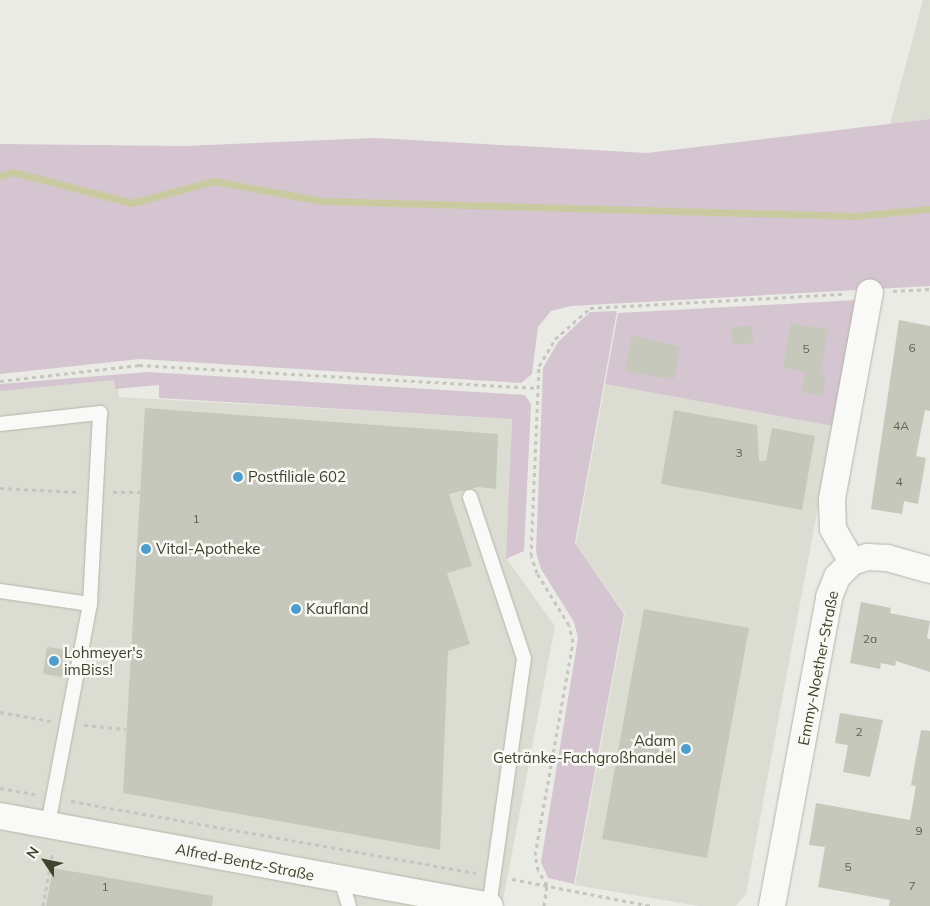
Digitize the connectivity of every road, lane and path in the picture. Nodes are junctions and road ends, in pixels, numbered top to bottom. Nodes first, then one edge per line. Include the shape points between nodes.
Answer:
1 (930, 289) edge
2 (870, 292) junction
3 (0, 381) edge
4 (537, 388) junction
5 (0, 424) edge
6 (0, 488) edge
7 (96, 492) junction
8 (140, 492) dead end
9 (470, 497) dead end
10 (852, 562) junction
11 (930, 570) edge
12 (0, 591) edge
13 (90, 604) junction
14 (0, 788) edge
15 (53, 798) junction
16 (0, 816) edge
17 (48, 825) junction
18 (61, 851) dead end
19 (494, 876) junction
20 (341, 880) junction
21 (547, 886) junction
22 (482, 905) edge
23 (43, 906) edge
24 (349, 906) edge
25 (544, 906) edge
26 (651, 906) edge
27 (772, 906) edge

1 - 2 path
2 - 4 path via 590,308 556,339 539,366
2 - 10 street via 832,500 833,529
3 - 4 path via 139,365
4 - 21 path via 531,556 537,573 570,625 573,642 535,856
5 - 7 lane via 100,413
6 - 7 path
7 - 8 path
7 - 13 lane
9 - 19 lane via 524,658
10 - 11 street via 867,557 888,558
10 - 27 street, Emmy-Noether-Straße via 837,578 830,597
12 - 13 lane
13 - 15 lane
14 - 15 path
15 - 17 lane
15 - 19 path
16 - 17 street, Alfred-Bentz-Straße
17 - 20 street, Alfred-Bentz-Straße
18 - 23 path via 53,850
19 - 21 path
19 - 22 lane
20 - 22 street, Alfred-Bentz-Straße
20 - 24 lane
21 - 25 path
21 - 26 path

